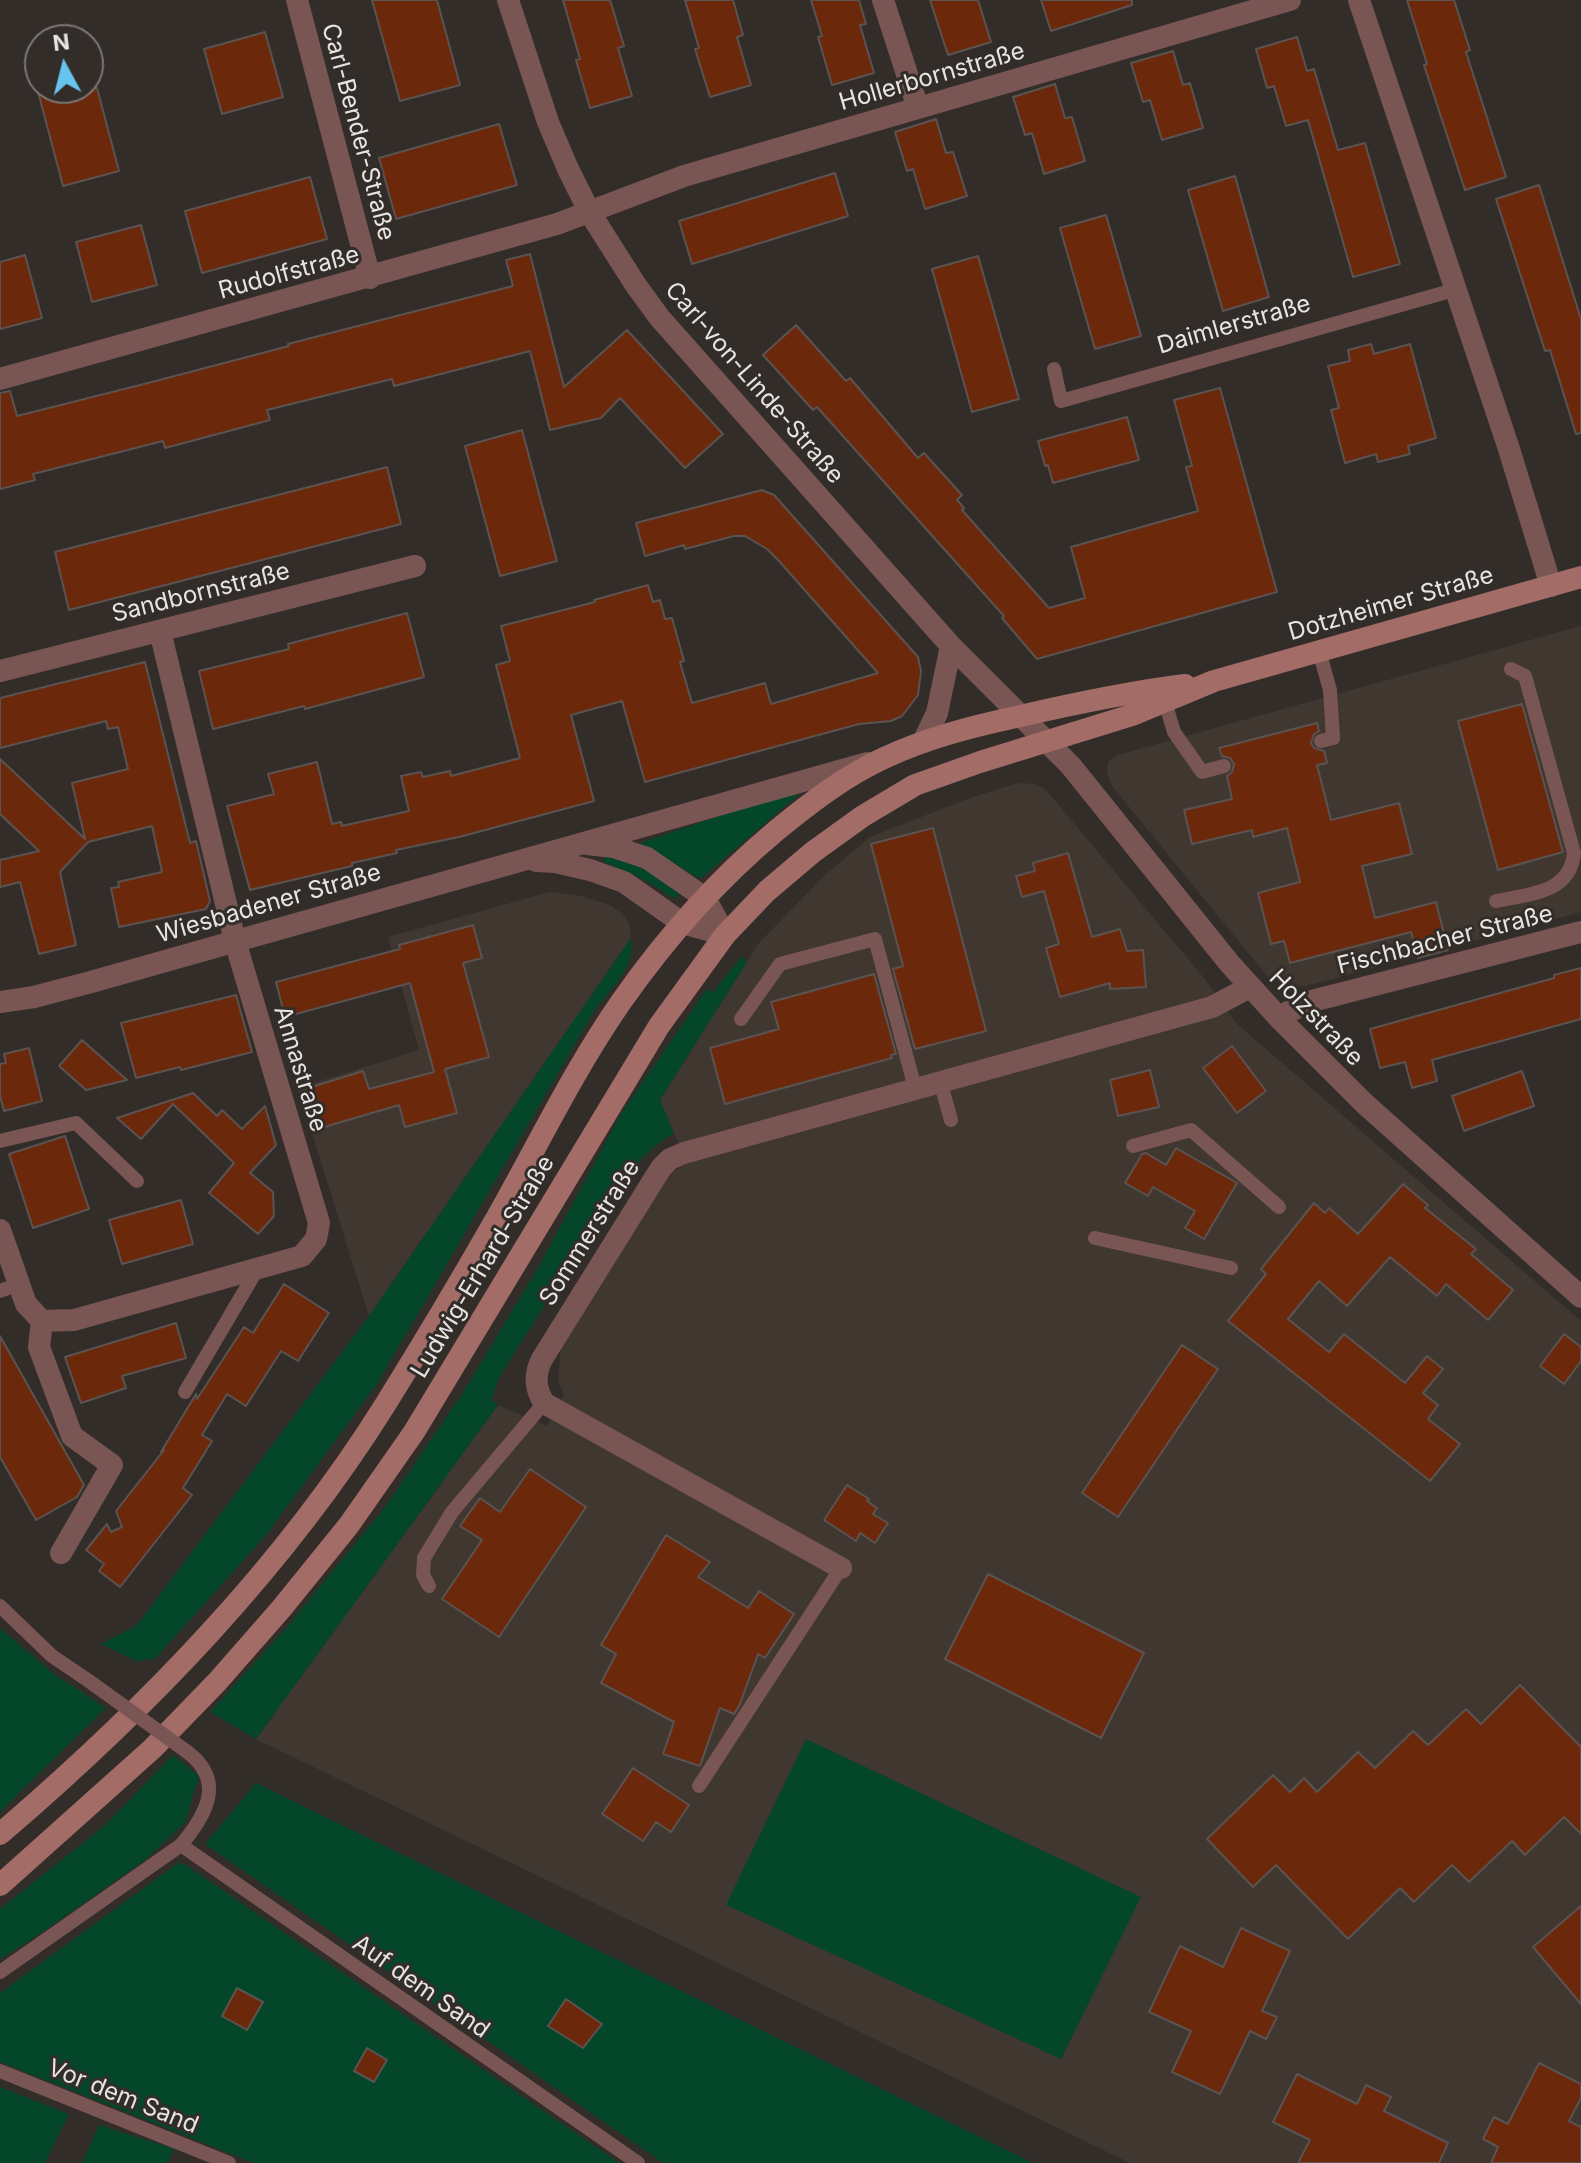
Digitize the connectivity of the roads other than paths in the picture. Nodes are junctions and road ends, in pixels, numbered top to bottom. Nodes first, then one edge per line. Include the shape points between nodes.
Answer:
1 (297, 0) edge
2 (508, 0) edge
3 (883, 0) edge
4 (1290, 0) edge
5 (1359, 0) edge
6 (918, 108) junction
7 (590, 213) junction
8 (370, 278) junction
9 (1454, 290) junction
10 (1054, 369) dead end
11 (0, 379) edge
12 (415, 566) dead end
13 (1581, 577) edge
14 (1551, 586) junction
15 (160, 631) junction
16 (951, 646) junction
17 (1319, 651) junction
18 (1511, 669) dead end
19 (0, 671) edge
20 (1214, 681) junction
21 (1165, 702) junction
22 (1021, 715) junction
23 (1321, 741) dead end
24 (923, 742) junction
25 (1049, 742) junction
26 (880, 760) junction
27 (1224, 766) dead end
28 (579, 843) junction
29 (519, 861) junction
30 (705, 898) junction
31 (1496, 901) dead end
32 (682, 923) junction
33 (1581, 932) edge
34 (725, 935) junction
35 (235, 941) junction
36 (1250, 987) junction
37 (34, 997) junction
38 (0, 1002) edge
39 (0, 1015) edge
40 (741, 1019) dead end
41 (1280, 1019) junction
42 (940, 1081) junction
43 (915, 1088) junction
44 (951, 1120) dead end
45 (0, 1141) edge
46 (1133, 1146) dead end
47 (137, 1181) dead end
48 (1279, 1207) dead end
49 (0, 1230) edge
50 (1095, 1238) dead end
51 (258, 1268) junction
52 (1231, 1268) dead end
53 (10, 1288) edge
54 (1581, 1297) edge
55 (42, 1321) junction
56 (185, 1392) dead end
57 (544, 1403) junction
58 (61, 1553) dead end
59 (841, 1568) joint
60 (429, 1586) dead end
61 (0, 1606) edge
62 (699, 1786) dead end
63 (0, 1834) edge
64 (181, 1845) junction
65 (0, 1885) edge
66 (0, 1972) edge
67 (0, 2071) edge
68 (229, 2163) edge
69 (638, 2163) edge

1 - 8 street, Carl-Bender-Straße
2 - 7 street, Carl-von-Linde-Straße via 548,122
3 - 6 street
4 - 6 street, Hollerbornstraße
5 - 9 street
6 - 7 street, Hollerbornstraße via 684,176
7 - 8 street, Rudolfstraße
7 - 16 street, Carl-von-Linde-Straße via 659,317
8 - 11 street, Rudolfstraße
9 - 10 lane, Daimlerstraße via 1061,401
9 - 14 street
12 - 15 street, Sandbornstraße
13 - 14 main road, Dotzheimer Straße
14 - 17 main road, Dotzheimer Straße
15 - 19 street, Sandbornstraße
15 - 35 street, Annastraße
16 - 22 street, Carl-von-Linde-Straße
16 - 24 street via 937,713
17 - 20 main road, Dotzheimer Straße
17 - 23 lane via 1330,690 1333,738
18 - 31 lane via 1525,676 1574,853 1570,871 1555,887
20 - 21 main road, Dotzheimer Straße
20 - 22 main road, Dotzheimer Straße
21 - 25 main road, Dotzheimer Straße
21 - 27 lane via 1174,732 1202,772
22 - 24 main road, Ludwig-Erhard-Straße
22 - 25 street, Carl-von-Linde-Straße
24 - 26 main road, Ludwig-Erhard-Straße
25 - 34 main road, Ludwig-Erhard-Straße via 915,785 790,871
25 - 36 street, Holzstraße
26 - 28 street
26 - 30 main road, Ludwig-Erhard-Straße via 813,801
28 - 29 street, Wiesbadener Straße
28 - 30 street, Wiesbadener Straße via 647,858
29 - 32 street, Wiesbadener Straße via 567,865 624,882
29 - 35 street, Wiesbadener Straße
30 - 32 main road, Ludwig-Erhard-Straße
30 - 34 street, Wiesbadener Straße
32 - 34 street, Wiesbadener Straße
32 - 63 main road, Ludwig-Erhard-Straße via 621,1002 384,1407 320,1498 251,1585 120,1727
33 - 41 street, Fischbacher Straße via 1312,1001
34 - 65 main road, Ludwig-Erhard-Straße via 659,1026 414,1432 349,1525 272,1620 163,1738
35 - 37 street, Wiesbadener Straße
35 - 51 street, Annastraße via 319,1223 316,1239 302,1256
36 - 41 street, Holzstraße
36 - 42 street, Sommerstraße via 1212,1007
37 - 38 street, Wiesbadener Straße
37 - 39 street, Wiesbadener Straße
40 - 43 lane via 780,964 875,939
41 - 54 street, Holzstraße via 1365,1104
42 - 43 street, Sommerstraße
42 - 44 lane
43 - 57 street, Sommerstraße via 670,1159 542,1359 536,1380
45 - 47 lane via 76,1123
46 - 48 lane via 1191,1130
49 - 53 street
50 - 52 lane
51 - 55 street, Annastraße via 74,1320
51 - 56 lane
53 - 55 street
55 - 58 street via 39,1347 72,1436 112,1465
57 - 59 street
57 - 60 lane via 452,1512 424,1558
59 - 62 lane
61 - 64 lane, bridge via 52,1656 200,1761 210,1784 209,1799
64 - 66 lane
64 - 69 lane, Auf dem Sand
67 - 68 lane, Vor dem Sand

